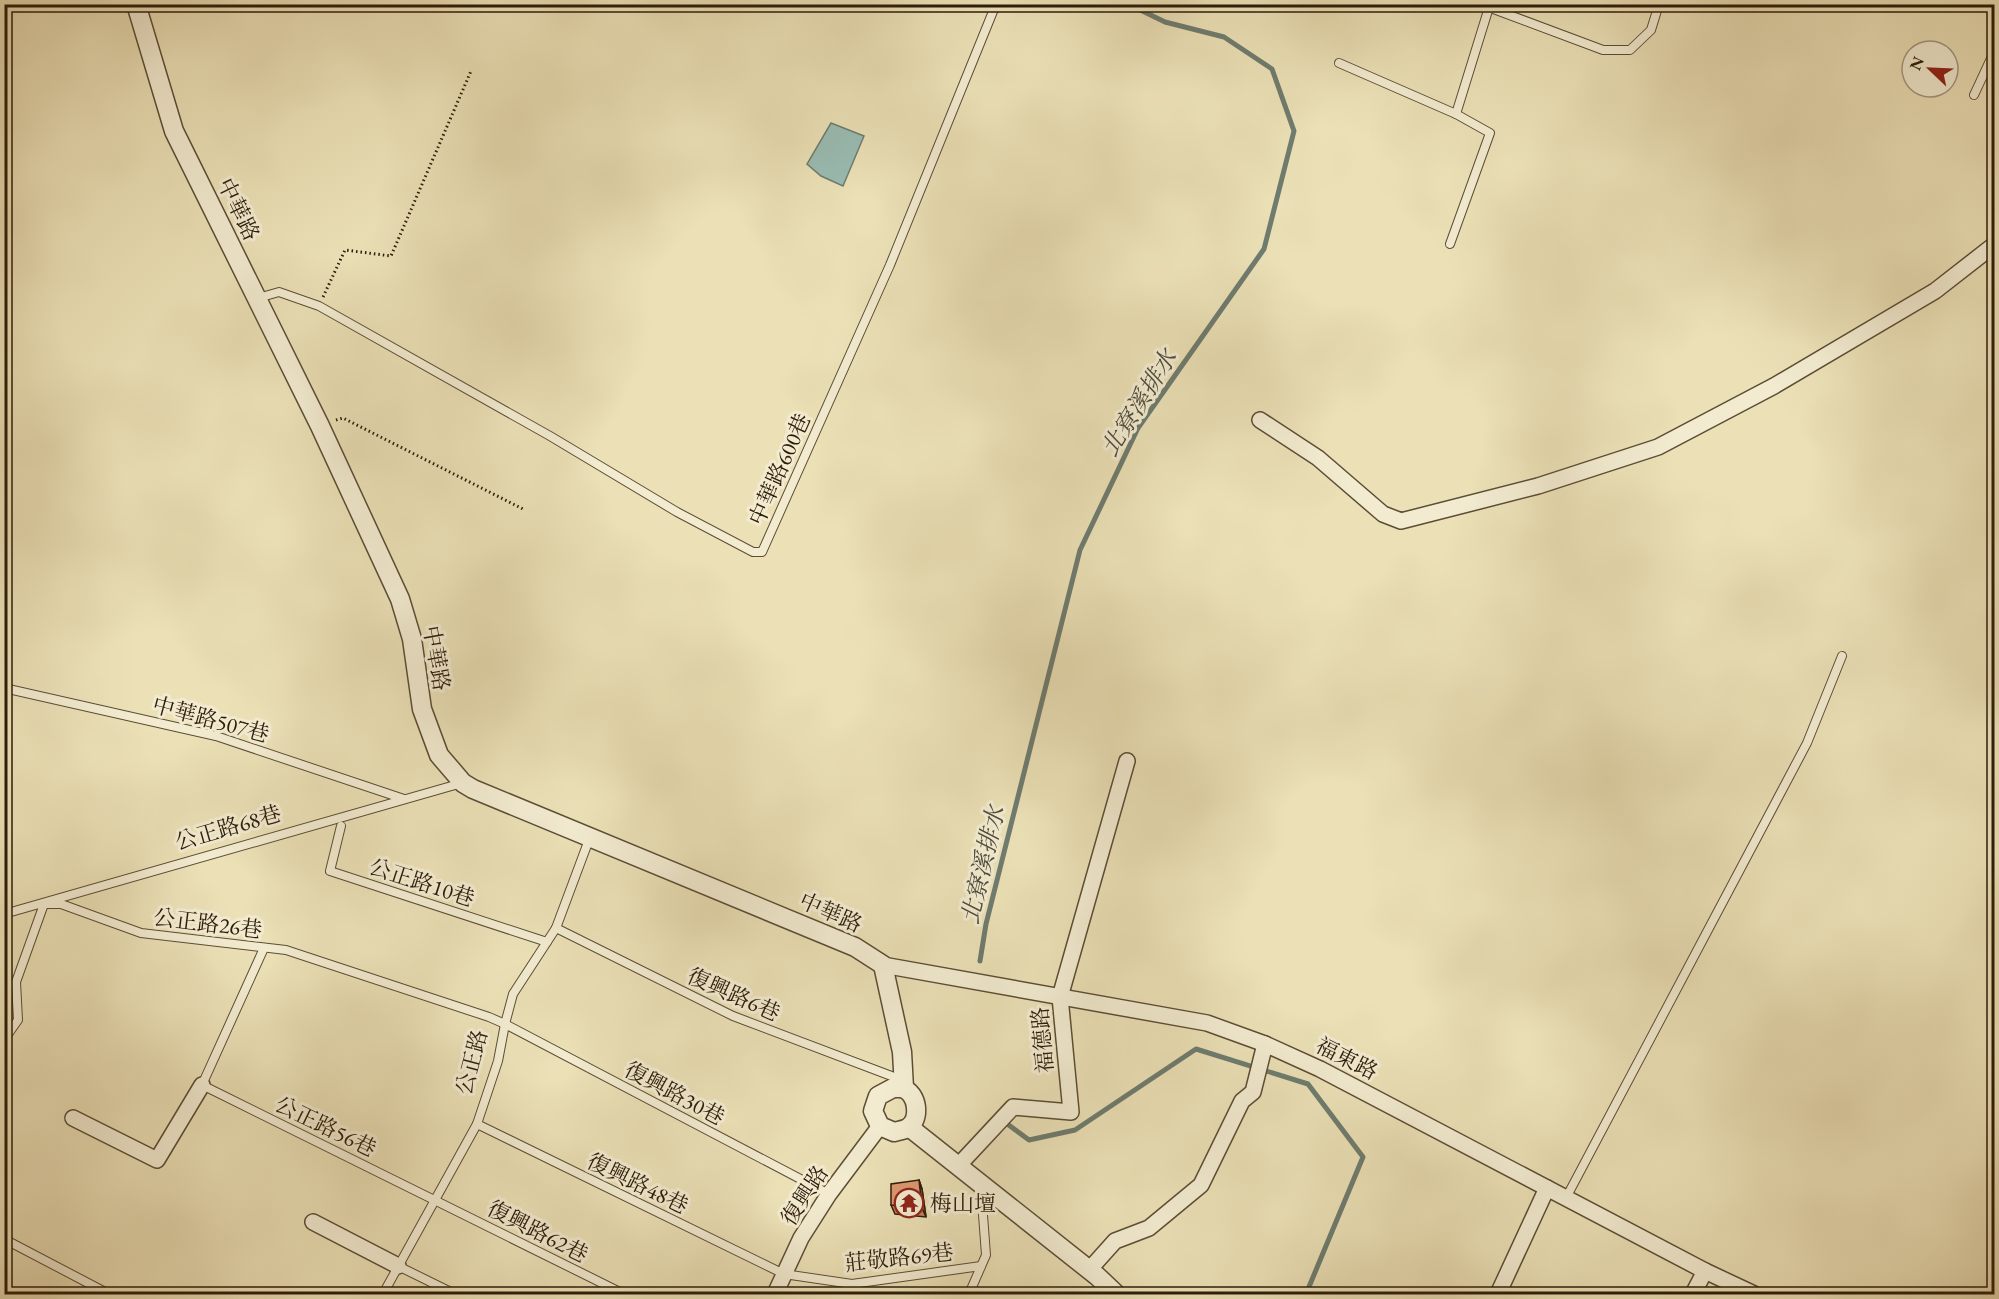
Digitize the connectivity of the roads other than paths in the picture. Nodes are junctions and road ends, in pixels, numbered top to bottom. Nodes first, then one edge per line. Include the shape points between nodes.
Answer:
1 (136, 4) edge
2 (996, 4) edge
3 (1480, 4) edge
4 (1659, 4) edge
5 (1489, 6) edge
6 (1995, 52) edge
7 (1339, 63) dead end
8 (1974, 95) dead end
9 (1456, 114) junction
10 (1450, 244) dead end
11 (1995, 245) edge
12 (257, 298) junction
13 (1260, 420) dead end
14 (1842, 656) dead end
15 (4, 688) edge
16 (1126, 761) dead end
17 (463, 783) junction
18 (405, 799) junction
19 (341, 826) dead end
20 (590, 837) junction
21 (44, 904) junction
22 (4, 914) edge
23 (556, 928) junction
24 (547, 942) junction
25 (264, 948) junction
26 (883, 965) junction
27 (1060, 997) junction
28 (505, 1024) junction
29 (4, 1040) edge
30 (1265, 1044) junction
31 (904, 1084) junction
32 (201, 1085) junction
33 (72, 1118) dead end
34 (477, 1124) junction
35 (880, 1126) junction
36 (909, 1127) junction
37 (958, 1166) junction
38 (985, 1188) junction
39 (1547, 1188) junction
40 (829, 1194) junction
41 (1566, 1198) junction
42 (435, 1200) junction
43 (312, 1222) dead end
44 (4, 1239) edge
45 (398, 1266) junction
46 (981, 1266) junction
47 (1089, 1270) junction
48 (1705, 1271) junction
49 (784, 1274) junction
50 (109, 1294) edge
51 (384, 1294) edge
52 (455, 1294) edge
53 (624, 1294) edge
54 (775, 1294) edge
55 (969, 1294) edge
56 (1116, 1294) edge
57 (1498, 1294) edge
58 (1693, 1294) edge
59 (1754, 1294) edge

1 - 12 street, 中華路 via 174,131
2 - 12 lane, 中華路600巷 via 890,265 762,552 753,552 677,513 550,436 319,306 279,292
3 - 5 lane
4 - 5 lane via 1651,30 1630,50 1603,50
5 - 9 lane
6 - 8 lane
7 - 9 lane
9 - 10 lane via 1490,133
11 - 13 street via 1935,291 1774,386 1658,447 1538,486 1401,521 1383,514 1318,458
12 - 17 street, 中華路 via 399,599 412,639 422,709 439,755
14 - 41 lane via 1807,743
15 - 18 lane, 中華路507巷 via 216,736
16 - 27 street, 福德路
17 - 18 lane, 公正路68巷
17 - 20 street, 中華路
18 - 21 lane, 公正路68巷
19 - 24 lane, 公正路10巷 via 330,871
20 - 23 lane, 公正路
20 - 26 street, 中華路 via 855,947
21 - 22 lane, 公正路68巷
21 - 25 lane, 公正路26巷 via 60,904 141,933
21 - 29 lane via 16,982 18,1020
23 - 24 lane, 公正路
23 - 31 lane, 復興路6巷 via 733,1017
24 - 28 lane, 公正路 via 513,994
25 - 28 lane, 公正路26巷 via 286,950
25 - 32 lane
26 - 27 street, 福東路
26 - 31 street via 902,1052
27 - 30 street, 福東路 via 1207,1023
27 - 37 street, 福德路 via 1071,1112 1013,1107
28 - 34 lane, 公正路 via 498,1061
28 - 40 lane, 復興路30巷
30 - 39 street, 福東路
30 - 47 street via 1253,1092 1242,1101 1201,1185 1149,1228 1115,1241
31 - 35 street via 878,1096 873,1111
31 - 36 street via 916,1103 916,1116
32 - 33 street via 157,1160
32 - 42 lane, 公正路56巷
34 - 42 lane, 公正路
34 - 49 lane, 復興路48巷
35 - 36 street via 894,1132
35 - 40 street, 復興路
36 - 37 street
37 - 38 street
38 - 46 lane via 986,1255
38 - 47 street
39 - 41 street, 福東路
39 - 57 street
40 - 49 street, 復興路
41 - 48 street, 福東路
42 - 45 lane, 公正路
42 - 53 lane, 復興路62巷
43 - 45 street
44 - 50 lane
45 - 51 lane, 公正路
45 - 52 lane
46 - 49 lane, 莊敬路69巷 via 852,1284
46 - 55 lane
47 - 56 street
48 - 58 street
48 - 59 street, 福東路
49 - 54 street, 復興路

